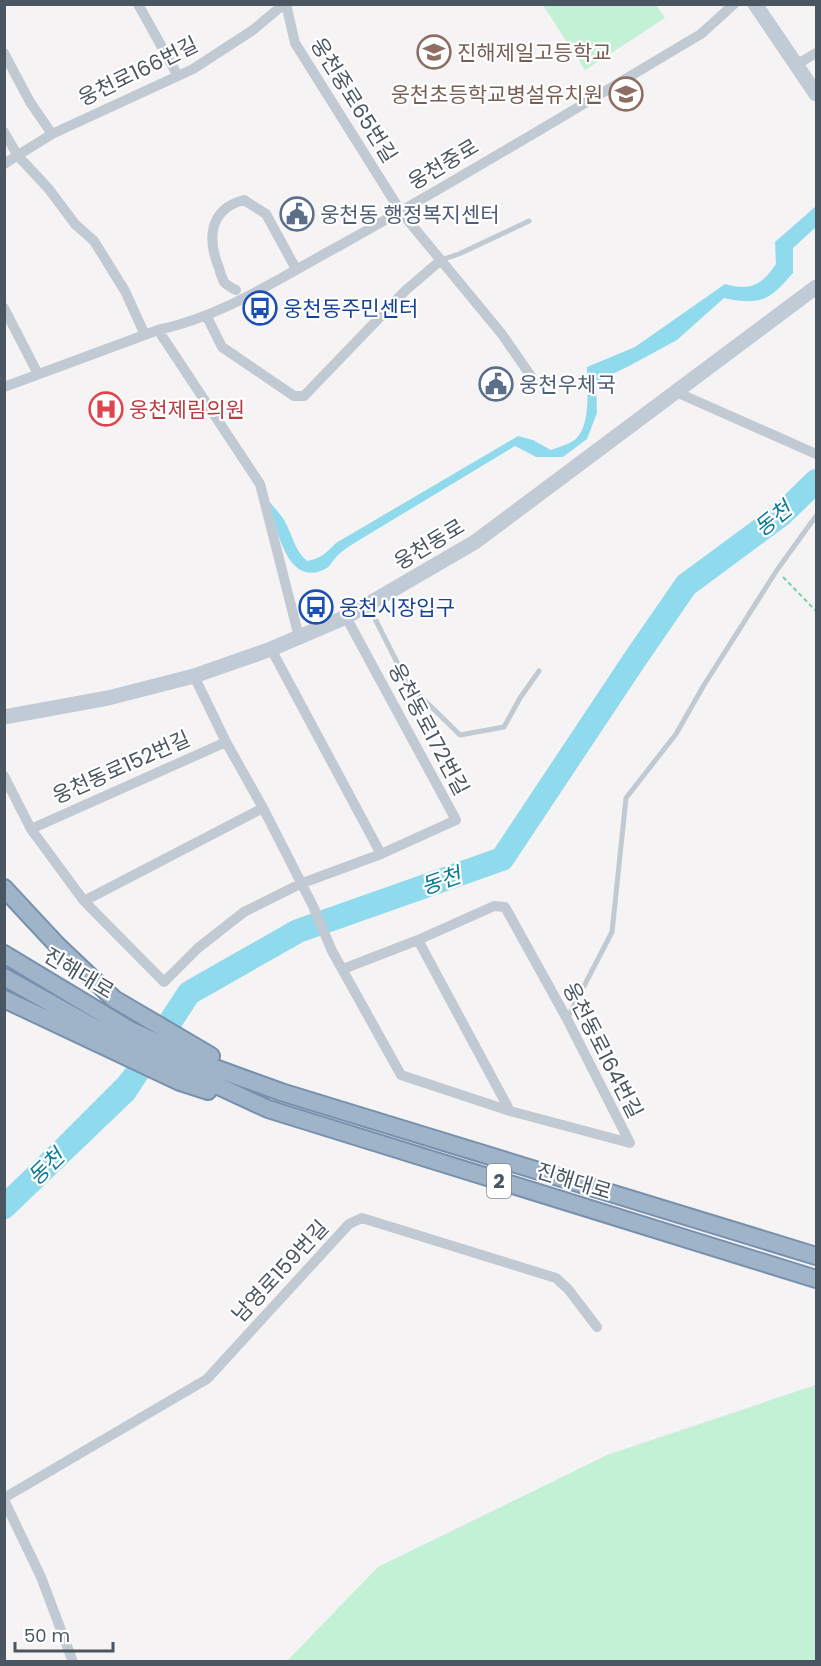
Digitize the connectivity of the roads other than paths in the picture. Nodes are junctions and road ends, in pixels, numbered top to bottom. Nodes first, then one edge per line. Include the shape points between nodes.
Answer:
1 (138, 4) edge
2 (285, 4) edge
3 (734, 4) edge
4 (755, 4) edge
5 (4, 53) edge
6 (816, 53) edge
7 (796, 65) junction
8 (178, 76) junction
9 (816, 94) edge
10 (4, 132) edge
11 (52, 134) junction
12 (18, 156) junction
13 (4, 164) edge
14 (401, 212) junction
15 (529, 221) dead end
16 (441, 260) junction
17 (296, 269) junction
18 (816, 287) edge
19 (236, 290) dead end
20 (4, 308) edge
21 (206, 315) junction
22 (158, 330) junction
23 (145, 335) junction
24 (38, 374) junction
25 (532, 379) dead end
26 (4, 387) edge
27 (676, 392) junction
28 (816, 454) edge
29 (816, 516) edge
30 (367, 603) junction
31 (346, 617) junction
32 (299, 637) junction
33 (271, 649) junction
34 (539, 671) dead end
35 (194, 676) junction
36 (4, 717) edge
37 (226, 742) junction
38 (4, 776) edge
39 (263, 808) junction
40 (31, 829) junction
41 (381, 854) junction
42 (300, 884) junction
43 (4, 888) edge
44 (84, 901) junction
45 (418, 940) junction
46 (4, 954) edge
47 (343, 969) junction
48 (4, 977) edge
49 (4, 999) edge
50 (567, 1019) junction
51 (103, 1039) junction
52 (205, 1059) junction
53 (510, 1111) junction
54 (816, 1256) edge
55 (816, 1279) edge
56 (597, 1327) dead end
57 (4, 1499) edge
58 (73, 1662) edge

1 - 8 street
2 - 8 street, 웅천로166번길 via 253,30
2 - 14 street, 웅천중로65번길 via 295,43
3 - 14 street, 웅천중로 via 701,34
4 - 7 main road
5 - 11 street
6 - 7 street
7 - 9 main road
8 - 11 street, 웅천로166번길
10 - 12 street
11 - 12 street, 웅천로166번길
12 - 13 street, 웅천로166번길
12 - 23 street via 94,241 125,291
14 - 16 street, 웅천중로65번길
14 - 17 street, 웅천중로
15 - 16 lane
16 - 21 street via 406,290 304,396 294,396 222,347
16 - 25 street, 웅천중로65번길 via 501,333
17 - 19 street via 266,214 244,200 231,203 212,228 212,252 224,282
17 - 21 street, 웅천중로
18 - 27 main road, 웅천동로
20 - 24 street
21 - 22 street, 웅천중로
22 - 23 street, 웅천중로
22 - 32 street via 260,484
23 - 24 street, 웅천중로
24 - 26 street, 웅천중로
27 - 28 street
27 - 30 main road, 웅천동로 via 475,542
29 - 50 lane via 777,570 675,734 626,798 612,932
30 - 31 main road, 웅천동로
30 - 34 lane via 408,684 460,735 504,727
31 - 32 main road, 웅천동로
31 - 41 street, 웅천동로172번길 via 456,820
32 - 33 main road, 웅천동로
33 - 35 main road, 웅천동로
33 - 41 street
35 - 36 main road, 웅천동로 via 108,698
35 - 37 street
37 - 39 street
37 - 40 street, 웅천동로152번길
38 - 40 street
39 - 42 street
39 - 44 street
40 - 44 street
41 - 42 street, 웅천동로172번길
42 - 44 street via 244,912 198,948 164,982
42 - 47 street, 웅천동로164번길
43 - 52 highway via 114,999
45 - 47 street, 웅천동로164번길
45 - 50 street, 웅천동로164번길 via 494,906 505,907
45 - 53 street
46 - 52 highway, 진해대로 via 130,1030
47 - 53 street, 웅천동로164번길 via 401,1075
48 - 51 highway, 진해대로
49 - 51 highway
50 - 53 street, 웅천동로164번길 via 630,1143
51 - 55 highway, 진해대로 / 2 via 268,1109
52 - 54 highway, 진해대로 / 2 via 281,1092
56 - 57 street, 남영로159번길 via 556,1278 362,1218 349,1224 207,1379
57 - 58 street, 남영로159번길 via 41,1577

